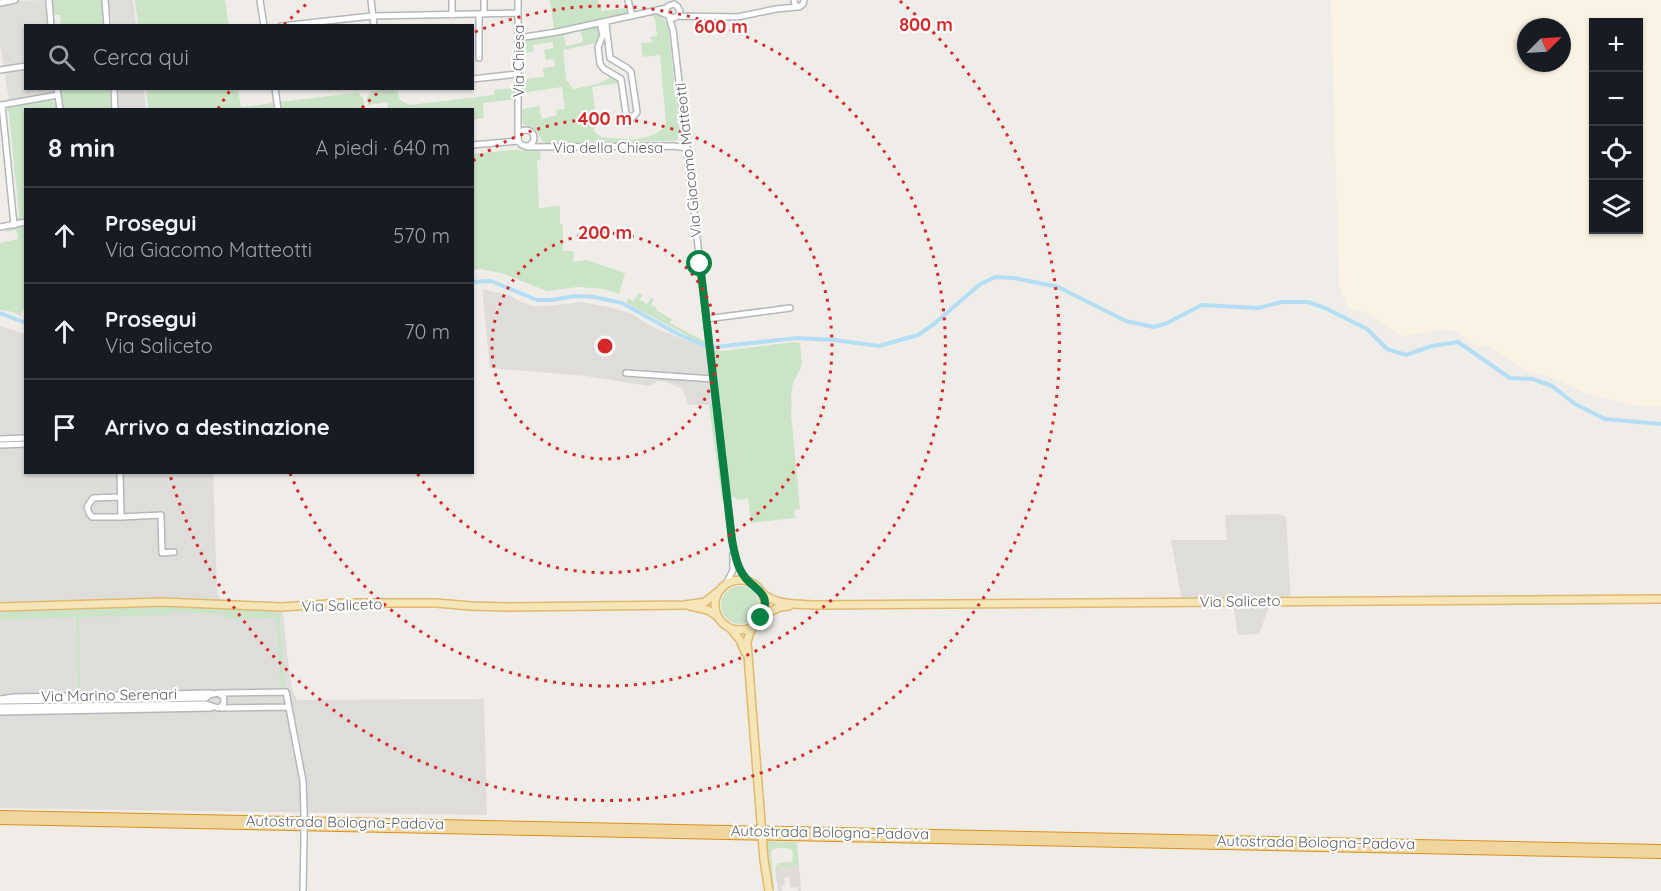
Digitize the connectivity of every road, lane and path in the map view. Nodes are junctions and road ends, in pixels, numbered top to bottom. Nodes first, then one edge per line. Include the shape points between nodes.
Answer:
1 (15, 0) edge
2 (49, 0) edge
3 (105, 0) edge
4 (260, 0) edge
5 (371, 0) edge
6 (452, 0) edge
7 (484, 0) edge
8 (518, 0) edge
9 (628, 0) edge
10 (793, 0) edge
11 (804, 0) edge
12 (0, 3) edge
13 (671, 7) edge
14 (797, 7) junction
15 (776, 9) junction
16 (518, 13) junction
17 (482, 14) junction
18 (452, 15) junction
19 (692, 15) junction
20 (372, 16) junction
21 (632, 16) junction
22 (677, 17) junction
23 (603, 22) junction
24 (51, 24) edge
25 (107, 24) edge
26 (264, 24) edge
27 (299, 24) edge
28 (374, 24) edge
29 (673, 30) junction
30 (518, 38) junction
31 (480, 58) dead end
32 (614, 61) junction
33 (24, 66) edge
34 (609, 69) junction
35 (0, 70) edge
36 (518, 74) junction
37 (632, 76) junction
38 (474, 79) edge
39 (621, 79) junction
40 (114, 90) edge
41 (274, 90) edge
42 (58, 92) edge
43 (1, 105) edge
44 (60, 108) edge
45 (115, 108) edge
46 (278, 108) edge
47 (519, 121) junction
48 (525, 130) junction
49 (518, 138) junction
50 (534, 139) junction
51 (686, 141) junction
52 (474, 145) edge
53 (673, 146) junction
54 (527, 147) junction
55 (543, 147) junction
56 (687, 148) junction
57 (24, 222) edge
58 (14, 225) junction
59 (0, 227) edge
60 (790, 308) dead end
61 (706, 319) junction
62 (626, 373) dead end
63 (713, 379) junction
64 (24, 438) edge
65 (0, 439) edge
66 (24, 444) edge
67 (0, 446) edge
68 (120, 474) edge
69 (120, 497) junction
70 (121, 517) junction
71 (732, 540) junction
72 (174, 552) dead end
73 (750, 583) junction
74 (726, 585) junction
75 (719, 591) junction
76 (762, 593) junction
77 (1661, 599) edge
78 (685, 605) junction
79 (818, 605) junction
80 (0, 609) edge
81 (763, 615) junction
82 (718, 617) junction
83 (756, 624) junction
84 (729, 627) junction
85 (747, 659) junction
86 (218, 693) junction
87 (0, 700) edge
88 (206, 701) junction
89 (289, 707) junction
90 (218, 708) junction
91 (0, 710) edge
92 (0, 814) edge
93 (0, 820) edge
94 (1661, 849) edge
95 (1661, 854) edge
96 (303, 891) edge
97 (769, 891) edge

1 - 12 street
2 - 24 street
3 - 25 street
4 - 26 street
5 - 20 street
6 - 18 street
7 - 17 street
8 - 16 street, Via Chiesa
9 - 21 street
10 - 14 street
10 - 15 street
11 - 14 street
13 - 19 street
13 - 21 street
13 - 22 street
13 - 22 street, Via Giacomo Matteotti via 680,11
13 - 29 street, Via Giacomo Matteotti
14 - 15 street
15 - 19 street via 737,17
16 - 17 street
16 - 30 street, Via Chiesa
17 - 18 street
17 - 31 street
18 - 20 street
19 - 22 street
20 - 27 street
20 - 28 street
21 - 23 street
22 - 29 street, Via Giacomo Matteotti
23 - 30 street
23 - 32 street
23 - 34 street
29 - 51 street, Via Giacomo Matteotti
30 - 36 street, Via Chiesa
32 - 34 street
32 - 37 street via 629,69
33 - 35 street
34 - 39 street
36 - 38 street
36 - 47 street, Via Chiesa
37 - 39 street
37 - 39 street via 637,112 632,118 626,114
40 - 45 street
41 - 46 street
42 - 43 street
42 - 44 street
43 - 58 street
47 - 48 street
47 - 49 street, Via Chiesa
48 - 49 street
48 - 50 street via 532,132
49 - 52 street
49 - 54 street via 521,146
50 - 54 street
50 - 55 street, Via della Chiesa
51 - 53 street, Via della Chiesa
51 - 56 street, Via Giacomo Matteotti
53 - 55 street, Via della Chiesa
53 - 56 street, Via della Chiesa
54 - 55 street, Via della Chiesa
56 - 61 street, Via Giacomo Matteotti
57 - 58 street
58 - 59 street
60 - 61 street
61 - 63 street, Via Giacomo Matteotti
62 - 63 street
63 - 71 street, Via Giacomo Matteotti
64 - 65 street
66 - 67 street
68 - 69 street
69 - 70 street
69 - 70 street via 93,498 87,507 92,517
70 - 72 street via 161,515 162,553
71 - 73 street, Via Giacomo Matteotti via 739,567
71 - 74 street, Via Giacomo Matteotti via 732,570
73 - 74 main road via 740,580
73 - 76 main road, Via Saliceto
74 - 75 main road, Via Saliceto
75 - 78 main road, Via Saliceto via 705,602
75 - 82 main road via 715,604
76 - 79 main road, Via Saliceto via 777,602
76 - 81 main road
77 - 79 main road, Via Saliceto
78 - 80 main road, Via Saliceto via 499,607 345,603 281,607 163,602
78 - 82 main road, Via Saliceto via 708,610
79 - 81 main road, Via Saliceto via 780,607
81 - 83 main road
82 - 84 main road, Via Saliceto
83 - 84 main road via 743,630
83 - 85 main road via 747,642
84 - 85 main road via 740,640
85 - 97 main road, bridge
86 - 87 street, Via Marino Serenari via 14,696
86 - 88 street, Via Marino Serenari via 208,695
86 - 89 street, Via Marino Serenari via 286,692
86 - 90 street via 224,701
87 - 88 street, Via Marino Serenari
88 - 90 street, Via Marino Serenari
88 - 91 street, Via Marino Serenari
89 - 90 street, Via Marino Serenari
89 - 96 street, bridge via 304,810
90 - 91 street, Via Marino Serenari
92 - 94 highway, Autostrada Bologna-Padova
93 - 95 highway, Autostrada Bologna-Padova

